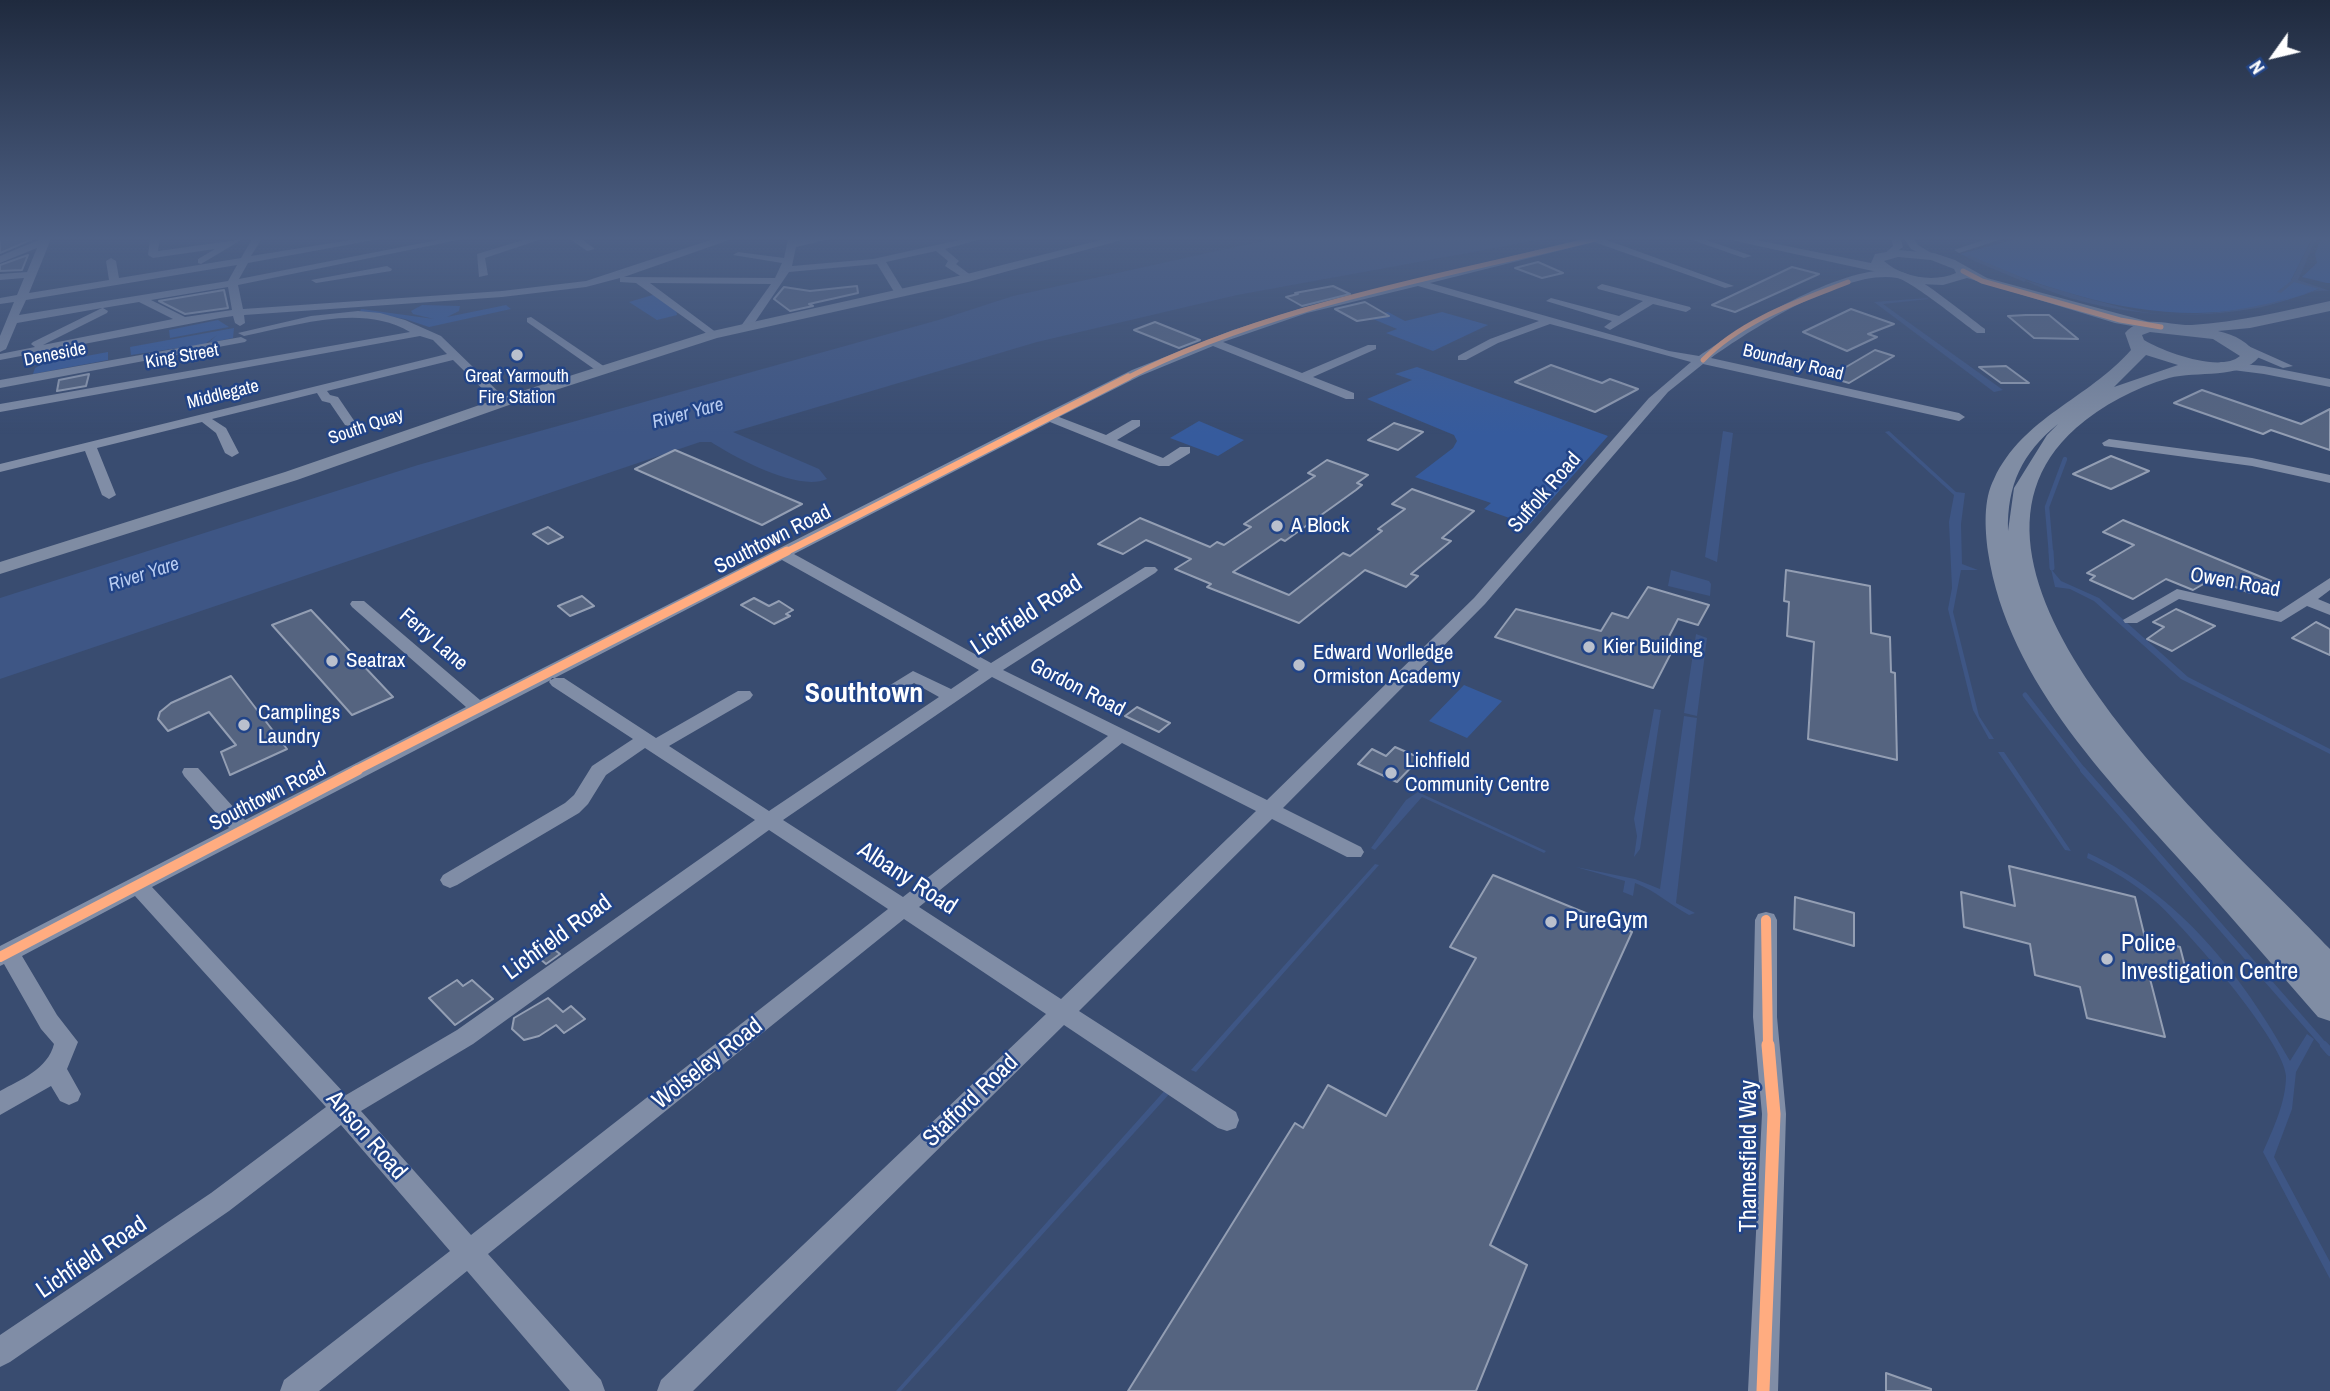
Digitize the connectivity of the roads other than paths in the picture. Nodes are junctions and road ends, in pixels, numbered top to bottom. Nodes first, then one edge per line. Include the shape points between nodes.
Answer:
1 (19, 304) edge
2 (113, 304) edge
3 (117, 304) edge
4 (151, 304) edge
5 (235, 304) edge
6 (301, 304) edge
7 (335, 304) edge
8 (358, 304) edge
9 (675, 304) edge
10 (763, 304) edge
11 (849, 304) edge
12 (1334, 304) edge
13 (1494, 304) edge
14 (1574, 304) edge
15 (1645, 304) edge
16 (1666, 304) edge
17 (1797, 304) edge
18 (1947, 304) edge
19 (2043, 304) edge
20 (2061, 304) edge
21 (2330, 306) edge
22 (299, 307) junction
23 (1686, 309) dead end
24 (236, 314) junction
25 (355, 314) junction
26 (2330, 314) edge
27 (12, 320) junction
28 (531, 320) dead end
29 (1550, 320) junction
30 (1620, 320) junction
31 (1965, 320) junction
32 (1990, 320) dead end
33 (186, 322) junction
34 (747, 326) junction
35 (2168, 327) junction
36 (1981, 331) dead end
37 (417, 333) junction
38 (1598, 334) junction
39 (713, 335) junction
40 (243, 337) junction
41 (2134, 340) junction
42 (1212, 341) junction
43 (2239, 346) junction
44 (1372, 347) dead end
45 (0, 349) edge
46 (19, 354) junction
47 (454, 356) junction
48 (0, 357) edge
49 (1462, 358) dead end
50 (1703, 360) junction
51 (242, 363) junction
52 (2214, 366) junction
53 (601, 369) junction
54 (1303, 377) junction
55 (2330, 382) edge
56 (0, 384) edge
57 (320, 389) junction
58 (1350, 396) dead end
59 (503, 402) junction
60 (0, 408) edge
61 (1048, 417) junction
62 (1959, 417) dead end
63 (205, 418) junction
64 (349, 422) dead end
65 (1136, 423) dead end
66 (1107, 440) junction
67 (2109, 443) dead end
68 (90, 446) junction
69 (1185, 450) dead end
70 (232, 453) dead end
71 (0, 468) edge
72 (2330, 479) edge
73 (109, 495) dead end
74 (783, 554) junction
75 (0, 568) edge
76 (1150, 570) dead end
77 (2330, 583) edge
78 (2307, 600) junction
79 (358, 604) dead end
80 (2330, 610) edge
81 (2131, 620) dead end
82 (991, 670) junction
83 (558, 682) dead end
84 (895, 687) dead end
85 (744, 695) dead end
86 (952, 697) junction
87 (479, 709) junction
88 (1120, 736) junction
89 (651, 743) junction
90 (191, 772) dead end
91 (1269, 811) junction
92 (769, 820) junction
93 (242, 830) junction
94 (1354, 852) dead end
95 (450, 880) dead end
96 (137, 884) junction
97 (903, 908) junction
98 (1766, 920) dead end
99 (4, 955) edge
100 (2330, 971) edge
101 (2330, 1007) edge
102 (1060, 1014) junction
103 (55, 1070) junction
104 (69, 1094) dead end
105 (0, 1104) edge
106 (343, 1109) junction
107 (1227, 1120) dead end
108 (468, 1253) junction
109 (0, 1352) edge
110 (295, 1391) edge
111 (590, 1391) edge
112 (672, 1391) edge
113 (1763, 1391) edge

1 - 27 street
2 - 27 street
3 - 46 street
4 - 33 street
5 - 24 street
6 - 22 street
7 - 22 street
8 - 25 street
9 - 39 street via 680,313
10 - 34 street
11 - 34 main road, South Quay
12 - 42 street, Southtown Road
13 - 29 street, Boundary Road
14 - 30 street
15 - 30 street
16 - 23 street
17 - 50 street, Suffolk Road via 1763,318
18 - 31 street
19 - 41 main road
20 - 35 main road
21 - 35 highway via 2250,323
22 - 24 street
24 - 33 street
24 - 40 street
25 - 37 street, Deneside via 391,319
25 - 40 street, Deneside
26 - 43 highway via 2249,334
27 - 45 street
28 - 53 street
29 - 38 street, Boundary Road
29 - 49 street
30 - 38 street
31 - 32 street
31 - 36 street
33 - 46 street
34 - 39 main road, South Quay
35 - 41 highway via 2138,330
35 - 43 highway via 2209,334
37 - 47 street, Deneside via 437,338
37 - 51 street, King Street
38 - 50 street, Boundary Road
39 - 53 main road, South Quay
40 - 51 street
40 - 56 street, Deneside
41 - 52 highway via 2173,359
41 - 101 highway via 2140,352 2126,369 2037,428 2002,482 1996,513 2007,596 2031,647 2093,740
42 - 54 street
42 - 61 street, Southtown Road
43 - 52 highway via 2248,352 2248,361
43 - 55 street
44 - 54 street
46 - 48 street
47 - 57 street, Middlegate
47 - 59 street, Deneside
50 - 62 street, Boundary Road
50 - 91 street, Suffolk Road via 1662,392 1499,580
51 - 60 street, King Street
52 - 55 street
52 - 100 highway via 2158,374 2064,428 2026,479 2018,512 2018,550 2028,594 2051,644 2088,703 2143,772
53 - 59 main road, South Quay
54 - 58 street
57 - 63 street, Middlegate
57 - 64 street
59 - 75 main road, South Quay via 290,476
61 - 66 street
61 - 74 street, Southtown Road
63 - 68 street, Middlegate
63 - 70 street via 221,431
65 - 66 street
66 - 69 street via 1164,463
67 - 72 street via 2252,462
68 - 71 street, Middlegate
68 - 73 street
74 - 82 street, Gordon Road
74 - 87 street, Southtown Road
76 - 82 street, Lichfield Road
77 - 78 street, Owen Road
78 - 80 street
78 - 81 street, Owen Road via 2281,617 2177,594
79 - 87 street, Ferry Lane
82 - 86 street, Lichfield Road
82 - 88 street, Gordon Road
83 - 89 street, Albany Road
84 - 86 street via 913,676
85 - 89 street
86 - 92 street, Lichfield Road
87 - 93 street, Southtown Road
88 - 91 street, Gordon Road
88 - 97 street, Wolseley Road
89 - 92 street, Albany Road
89 - 95 street via 601,769 585,798 572,808
90 - 93 street
91 - 94 street, Gordon Road
91 - 102 street, Stafford Road
92 - 97 street, Albany Road
92 - 106 street, Lichfield Road via 465,1037
93 - 96 street, Southtown Road
96 - 99 street, Southtown Road
96 - 106 street, Anson Road
97 - 102 street, Albany Road
97 - 108 street, Wolseley Road
98 - 113 street, Thamesfield Way via 1765,1017 1773,1127
99 - 103 street via 66,1042 65,1057
102 - 107 street, Albany Road
102 - 112 street, Stafford Road
103 - 104 street
103 - 105 street
106 - 108 street, Anson Road
106 - 109 street, Lichfield Road via 220,1202
108 - 110 street, Wolseley Road
108 - 111 street, Anson Road

